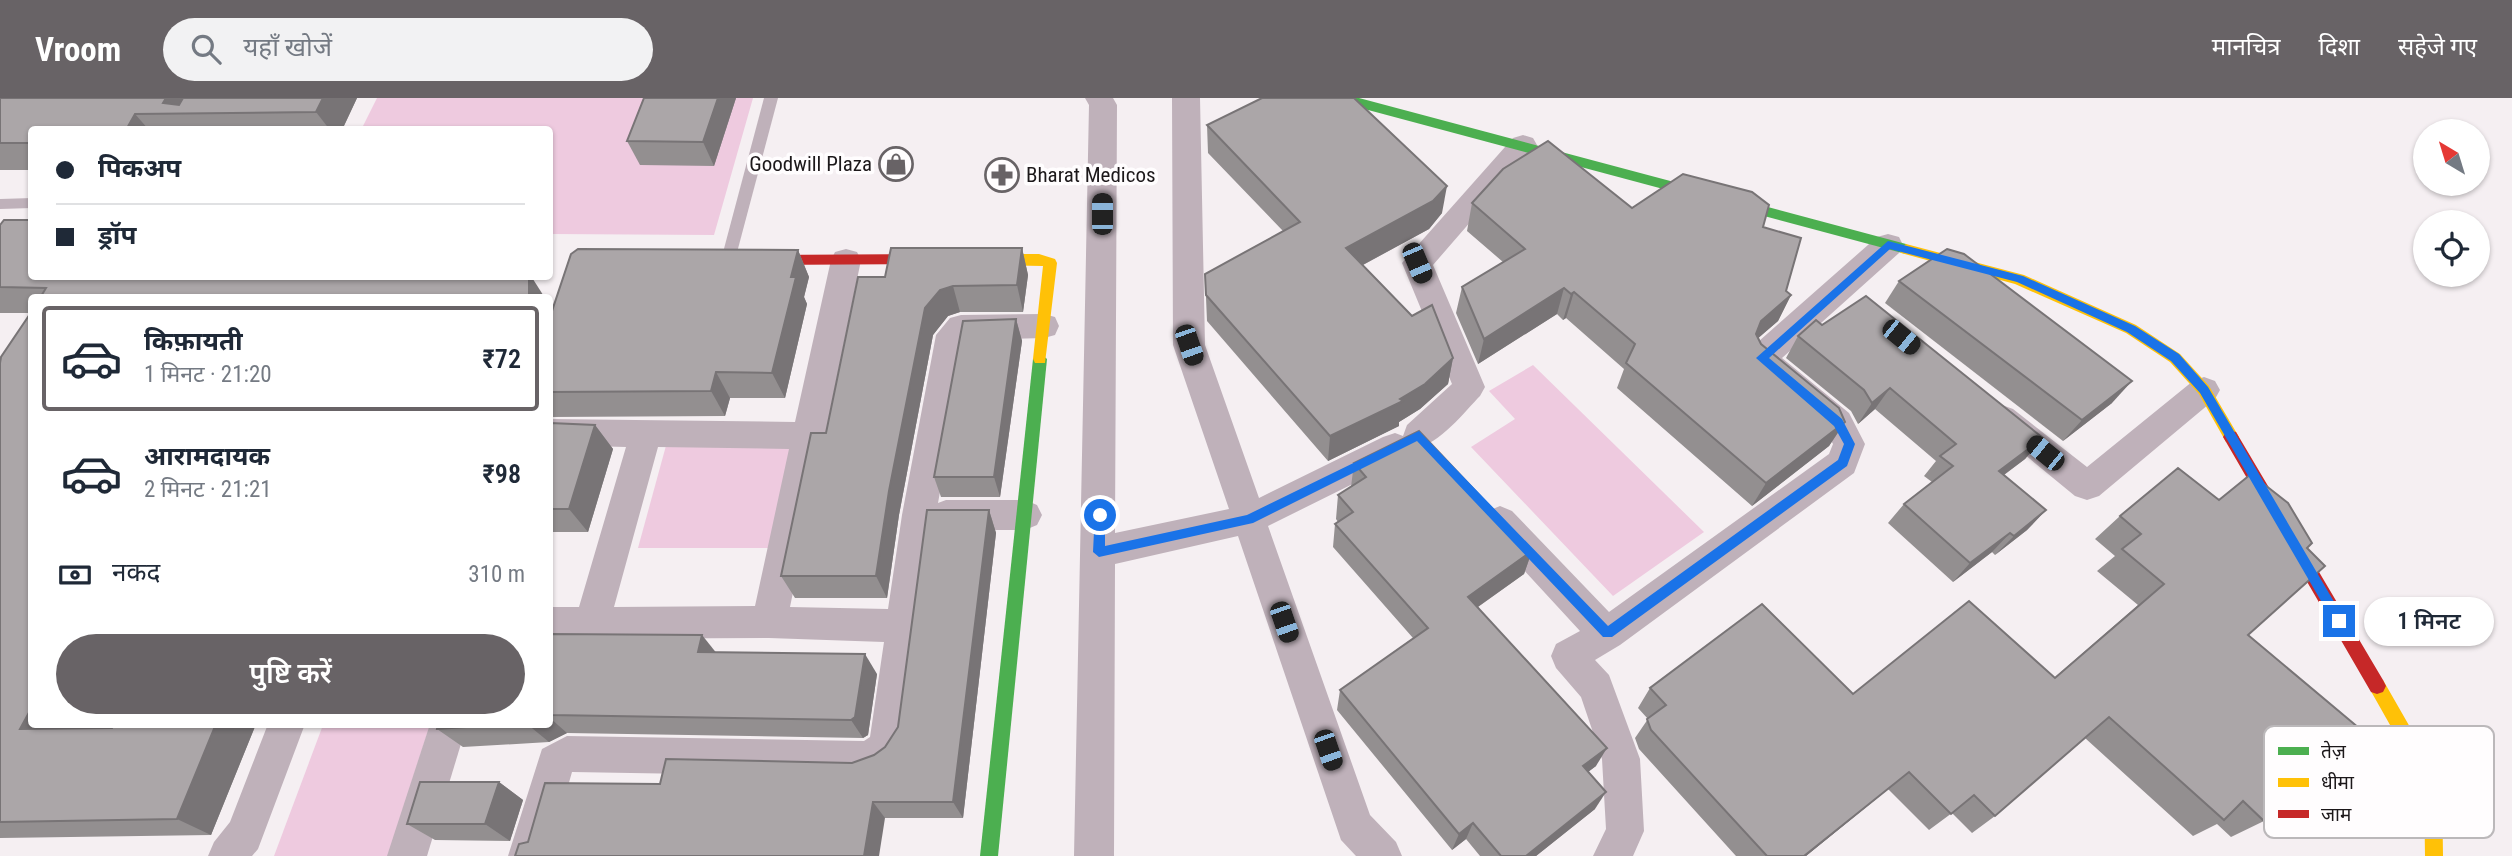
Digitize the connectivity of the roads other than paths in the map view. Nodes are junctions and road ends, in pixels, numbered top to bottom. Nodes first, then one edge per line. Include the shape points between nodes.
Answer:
1 (771, 98) edge
2 (1099, 98) edge
3 (1186, 98) edge
4 (1342, 98) edge
5 (1522, 145) junction
6 (28, 203) edge
7 (0, 204) edge
8 (1888, 245) junction
9 (721, 260) joint
10 (846, 260) junction
11 (1044, 326) junction
12 (2204, 390) junction
13 (1979, 399) edge
14 (553, 432) edge
15 (646, 433) junction
16 (808, 436) junction
17 (1475, 495) edge
18 (919, 515) junction
19 (1025, 515) junction
20 (1249, 519) junction
21 (1099, 552) junction
22 (592, 622) junction
23 (769, 622) junction
24 (553, 623) edge
25 (902, 626) junction
26 (1607, 634) junction
27 (2400, 726) edge
28 (285, 728) edge
29 (448, 728) edge
30 (2434, 838) edge
31 (228, 856) edge
32 (407, 856) edge
33 (528, 856) edge
34 (989, 856) edge
35 (1094, 856) edge
36 (1382, 856) edge
37 (1614, 856) edge
38 (2434, 856) edge

1 - 9 lane
2 - 21 street via 1103,105
3 - 20 street via 1189,345
4 - 5 street
5 - 8 street
5 - 20 street via 1417,263 1469,387 1428,445
6 - 7 lane
8 - 12 street via 2019,279 2131,329 2175,358
8 - 26 street via 1850,295 1762,358 1838,422 1849,444 1843,463
9 - 10 street
10 - 11 street via 1046,261 1051,269
10 - 16 street
11 - 18 street via 961,327 951,335
11 - 19 street
12 - 13 street via 2087,486
12 - 27 street
14 - 15 street
15 - 16 street
15 - 22 street
16 - 23 street
17 - 26 street
18 - 19 street
18 - 25 street
19 - 34 street
20 - 21 street
20 - 36 street via 1355,827
21 - 35 street
22 - 23 street
22 - 24 street
23 - 25 street
25 - 33 street via 887,745 877,755 864,759 567,754 555,762
26 - 37 street via 1569,656 1595,687 1621,759 1625,831
28 - 31 street via 244,835
29 - 32 street
30 - 38 street

